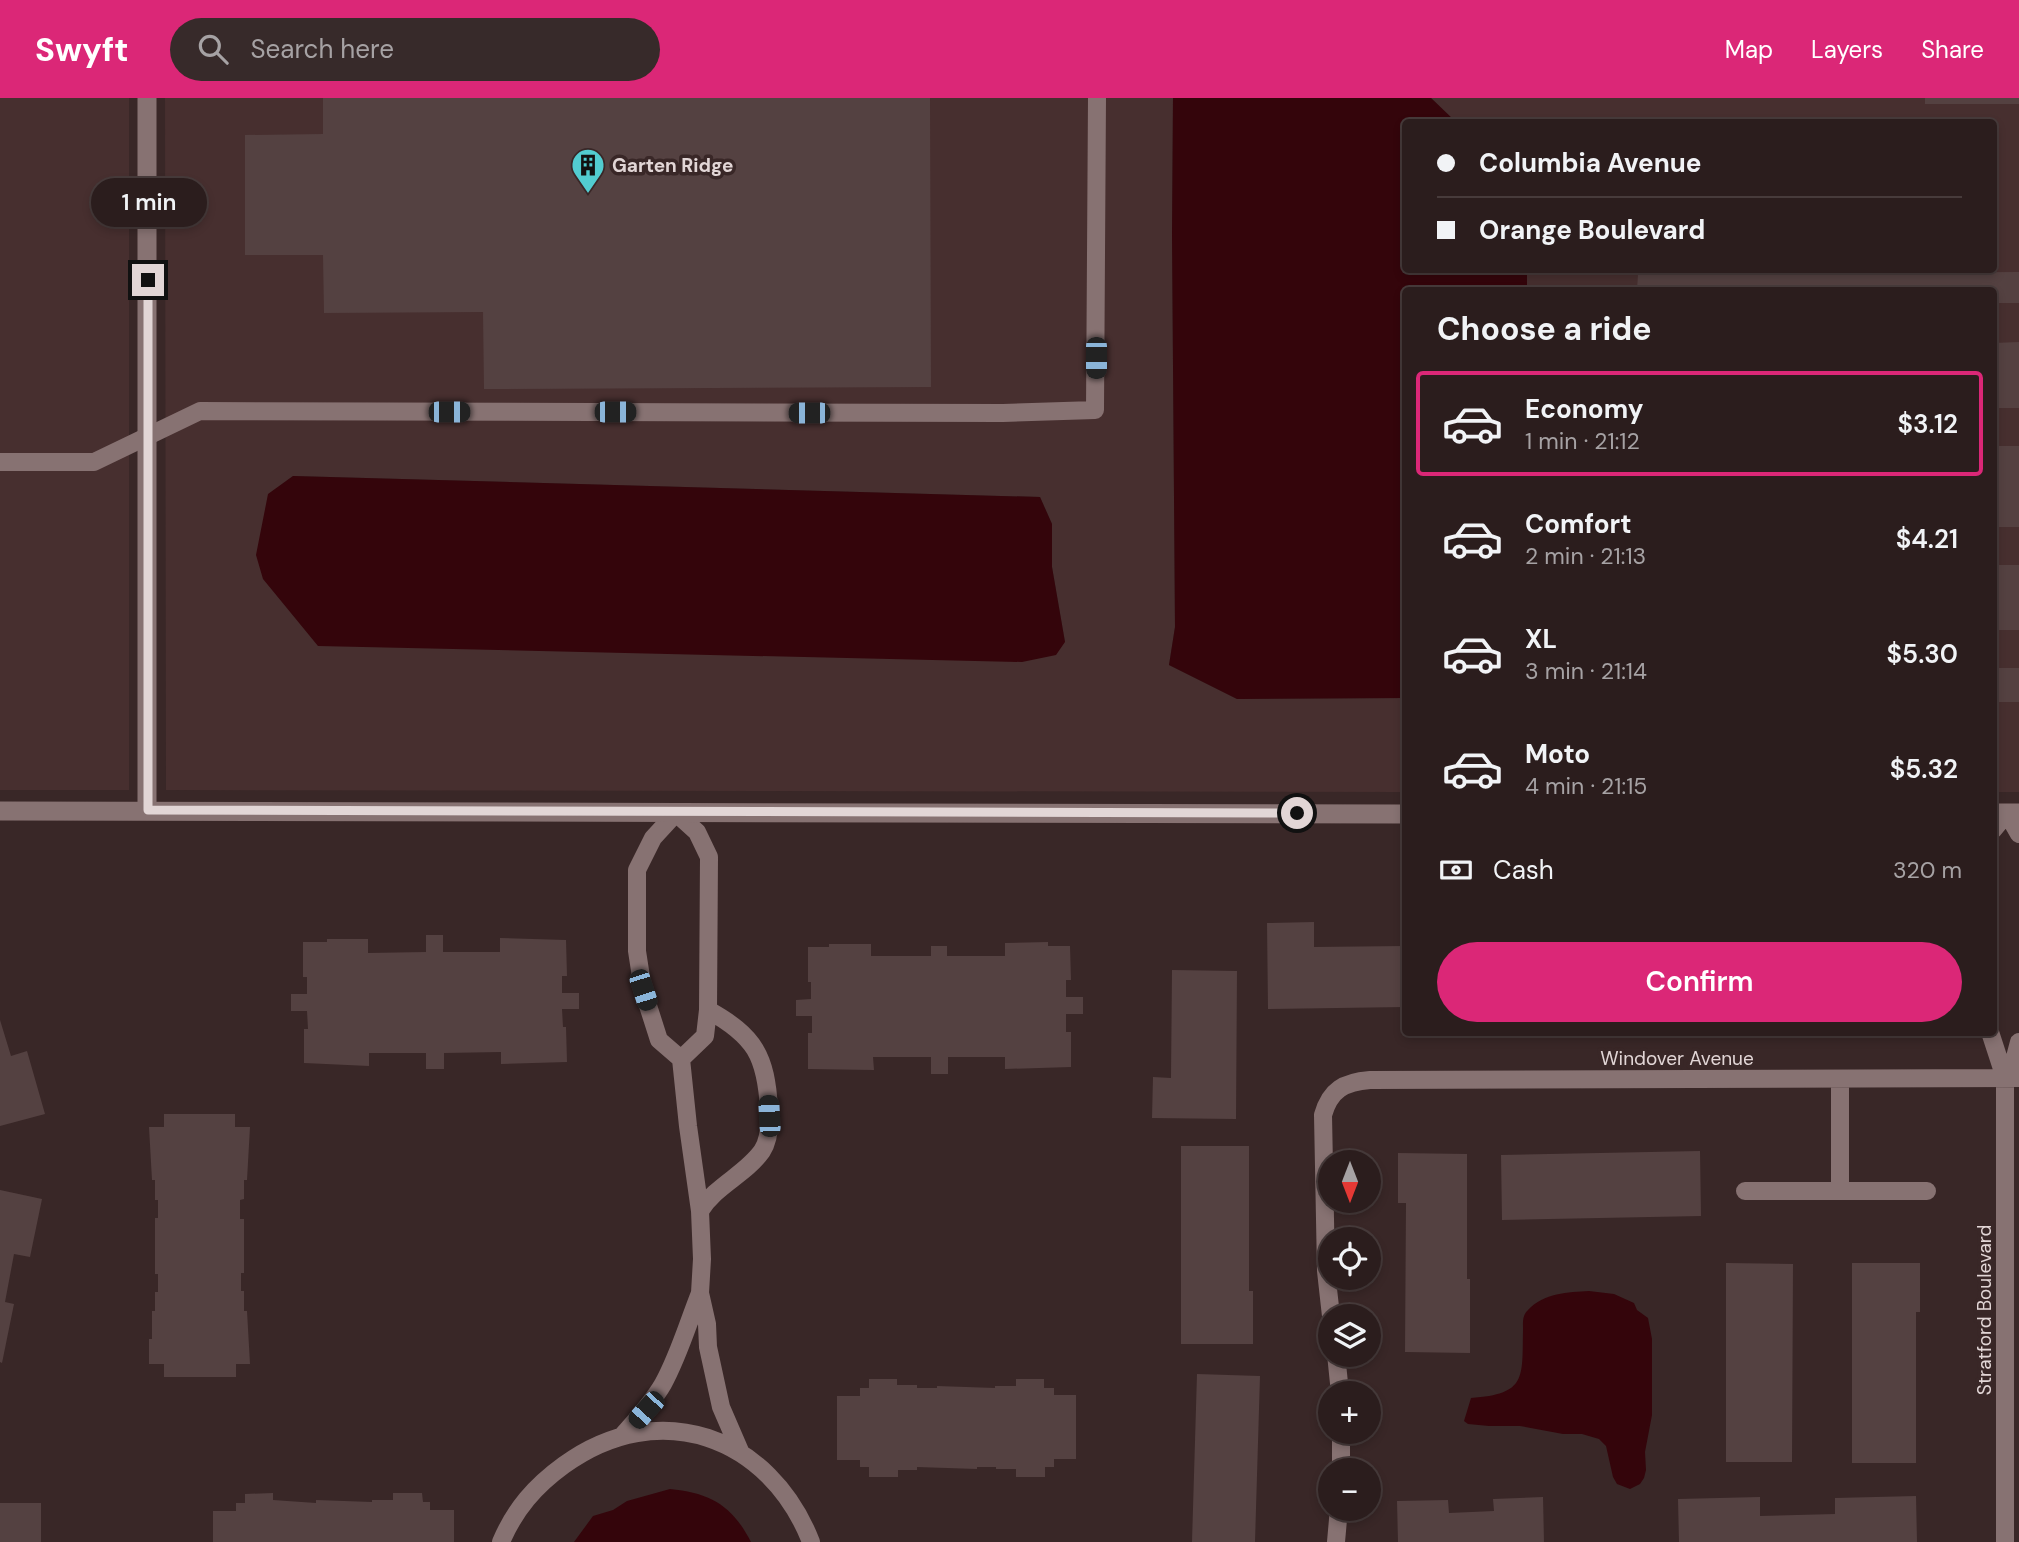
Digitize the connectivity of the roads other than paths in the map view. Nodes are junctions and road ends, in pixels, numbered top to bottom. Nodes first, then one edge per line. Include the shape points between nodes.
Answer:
1 (147, 98) edge
2 (1097, 98) edge
3 (149, 436) junction
4 (0, 462) edge
5 (148, 810) junction
6 (0, 811) edge
7 (676, 813) junction
8 (2006, 813) edge
9 (1402, 814) edge
10 (2019, 834) edge
11 (708, 1010) junction
12 (1992, 1036) edge
13 (2019, 1042) edge
14 (681, 1059) junction
15 (2012, 1078) edge
16 (1840, 1079) junction
17 (1745, 1191) dead end
18 (1840, 1191) junction
19 (1927, 1191) dead end
20 (700, 1211) junction
21 (700, 1293) junction
22 (1330, 1304) edge
23 (622, 1436) junction
24 (740, 1451) junction
25 (1338, 1521) edge
26 (501, 1542) edge
27 (811, 1542) edge
28 (1336, 1542) edge
29 (2005, 1542) edge

1 - 3 street
2 - 3 lane via 1095,410 200,411
3 - 4 lane via 94,462
3 - 5 street
5 - 6 street
5 - 7 street
7 - 9 street
7 - 11 lane via 697,832 709,857
7 - 14 lane via 653,838 637,870 637,951 643,990 659,1040
8 - 10 lane
11 - 14 lane via 705,1036
11 - 20 lane via 742,1033 757,1051 765,1070 769,1134 751,1164 716,1190
12 - 15 lane, Stratford Boulevard
13 - 15 lane, Stratford Boulevard
14 - 20 lane
15 - 16 lane, Windover Avenue
15 - 29 lane, Stratford Boulevard
16 - 18 lane
16 - 22 lane, Windover Avenue via 1370,1080 1346,1084 1337,1088 1323,1115
17 - 18 lane
18 - 19 lane
20 - 21 lane
21 - 23 lane via 662,1385
21 - 24 lane via 721,1407
23 - 24 lane via 684,1432
23 - 26 lane via 579,1454 546,1478 520,1506
24 - 27 lane via 792,1501
25 - 28 lane

